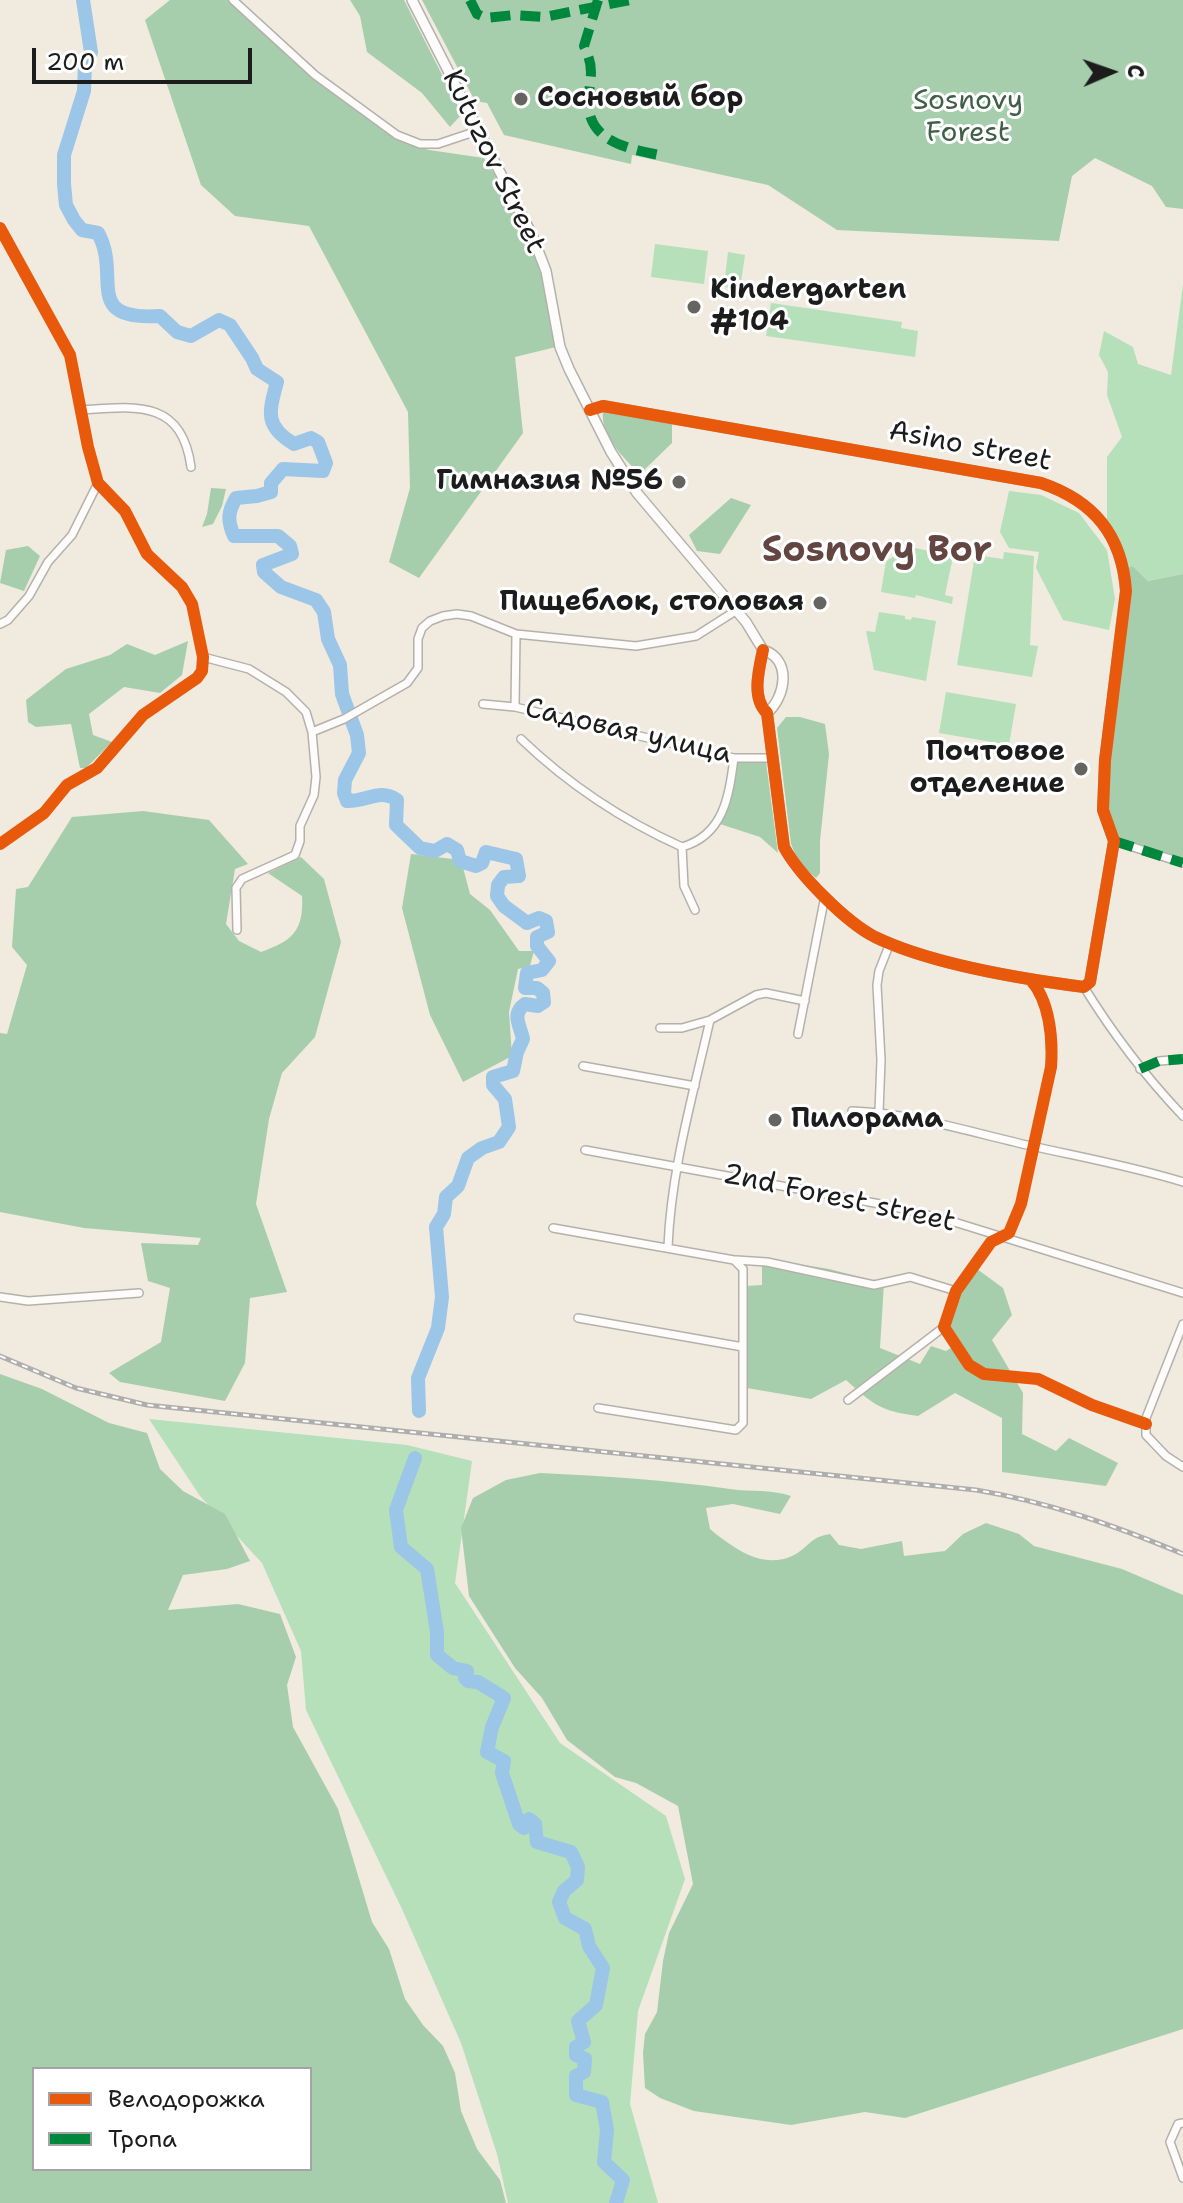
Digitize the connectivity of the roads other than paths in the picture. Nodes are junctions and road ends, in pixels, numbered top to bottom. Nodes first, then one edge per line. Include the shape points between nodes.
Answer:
1 (233, 0) edge
2 (412, 0) edge
3 (480, 130) junction
4 (0, 228) edge
5 (82, 410) junction
6 (590, 410) junction
7 (191, 467) dead end
8 (98, 483) junction
9 (737, 610) junction
10 (0, 624) edge
11 (516, 634) junction
12 (763, 650) junction
13 (203, 657) junction
14 (483, 704) dead end
15 (515, 707) junction
16 (767, 713) junction
17 (312, 732) junction
18 (521, 739) dead end
19 (734, 758) junction
20 (773, 758) junction
21 (1114, 841) junction
22 (0, 844) edge
23 (682, 847) junction
24 (1183, 863) edge
25 (825, 896) junction
26 (695, 910) dead end
27 (237, 930) dead end
28 (890, 943) junction
29 (1030, 979) junction
30 (1084, 987) junction
31 (805, 1001) junction
32 (710, 1020) junction
33 (660, 1028) dead end
34 (798, 1034) dead end
35 (1183, 1059) edge
36 (583, 1066) dead end
37 (1140, 1069) junction
38 (695, 1086) junction
39 (852, 1111) dead end
40 (879, 1112) junction
41 (1183, 1116) edge
42 (1034, 1147) junction
43 (585, 1150) dead end
44 (677, 1165) junction
45 (1183, 1182) edge
46 (553, 1228) dead end
47 (1000, 1237) junction
48 (668, 1247) junction
49 (734, 1260) junction
50 (956, 1291) junction
51 (139, 1293) dead end
52 (1183, 1293) edge
53 (0, 1297) edge
54 (578, 1318) dead end
55 (1183, 1324) edge
56 (944, 1327) junction
57 (743, 1347) junction
58 (848, 1400) dead end
59 (598, 1408) dead end
60 (1146, 1421) junction
61 (1183, 1467) edge
62 (1183, 2123) edge
63 (1183, 2178) edge

1 - 3 street via 315,75 397,135 438,144
2 - 3 street, Kutuzov Street
3 - 6 street, Kutuzov Street via 532,235 546,271 560,347
4 - 5 street via 70,355
5 - 7 street via 133,408 162,415 184,436
5 - 8 street
6 - 9 street, Kutuzov Street via 637,493
6 - 21 street, Asino street via 603,406 1041,483 1067,491 1092,510 1106,526 1125,568 1105,760 1103,810
8 - 10 street via 72,535 48,562 29,596
8 - 13 street via 125,511 147,554 182,587 192,604
9 - 11 street via 696,636 636,646
9 - 12 street, Kutuzov Street
11 - 15 street
11 - 17 street via 471,616 430,621 418,639 418,668 407,683
12 - 16 street via 758,699
12 - 16 street via 777,657 783,671 780,699
13 - 17 street via 249,669 286,692 306,712
13 - 22 street via 197,678 143,715 108,756 67,785 30,825
14 - 15 street, Садовая улица
15 - 19 street, Садовая улица
16 - 20 street
17 - 27 street via 315,787 300,826 299,849 242,879 236,888
18 - 23 street via 574,786
19 - 20 street, Садовая улица
19 - 23 street via 730,792 717,826
20 - 25 street via 784,847 794,866
21 - 24 street
21 - 30 street via 1093,975
23 - 26 street via 684,886
25 - 28 street via 863,929
25 - 31 street
28 - 29 street
28 - 40 street via 877,985
29 - 30 street
29 - 42 street via 1041,994 1053,1048
30 - 37 street
31 - 32 street via 766,993
31 - 34 street
32 - 33 street
32 - 38 street
35 - 37 street
36 - 38 street
37 - 41 street
38 - 44 street
39 - 40 street
40 - 42 street
42 - 45 street
42 - 47 street via 1021,1204 1009,1233
43 - 44 street, 2nd Forest street
44 - 47 street, 2nd Forest street via 891,1206
44 - 48 street
46 - 48 street
47 - 50 street
47 - 52 street, 2nd Forest street
48 - 49 street
49 - 50 street via 874,1285 910,1277
49 - 57 street via 743,1269
50 - 56 street
51 - 53 street via 28,1301
54 - 57 street
55 - 60 street
56 - 58 street
56 - 60 street via 969,1365 984,1374 1038,1379 1092,1405
57 - 59 street via 743,1423 736,1430
60 - 61 street via 1146,1435
62 - 63 street via 1170,2142

